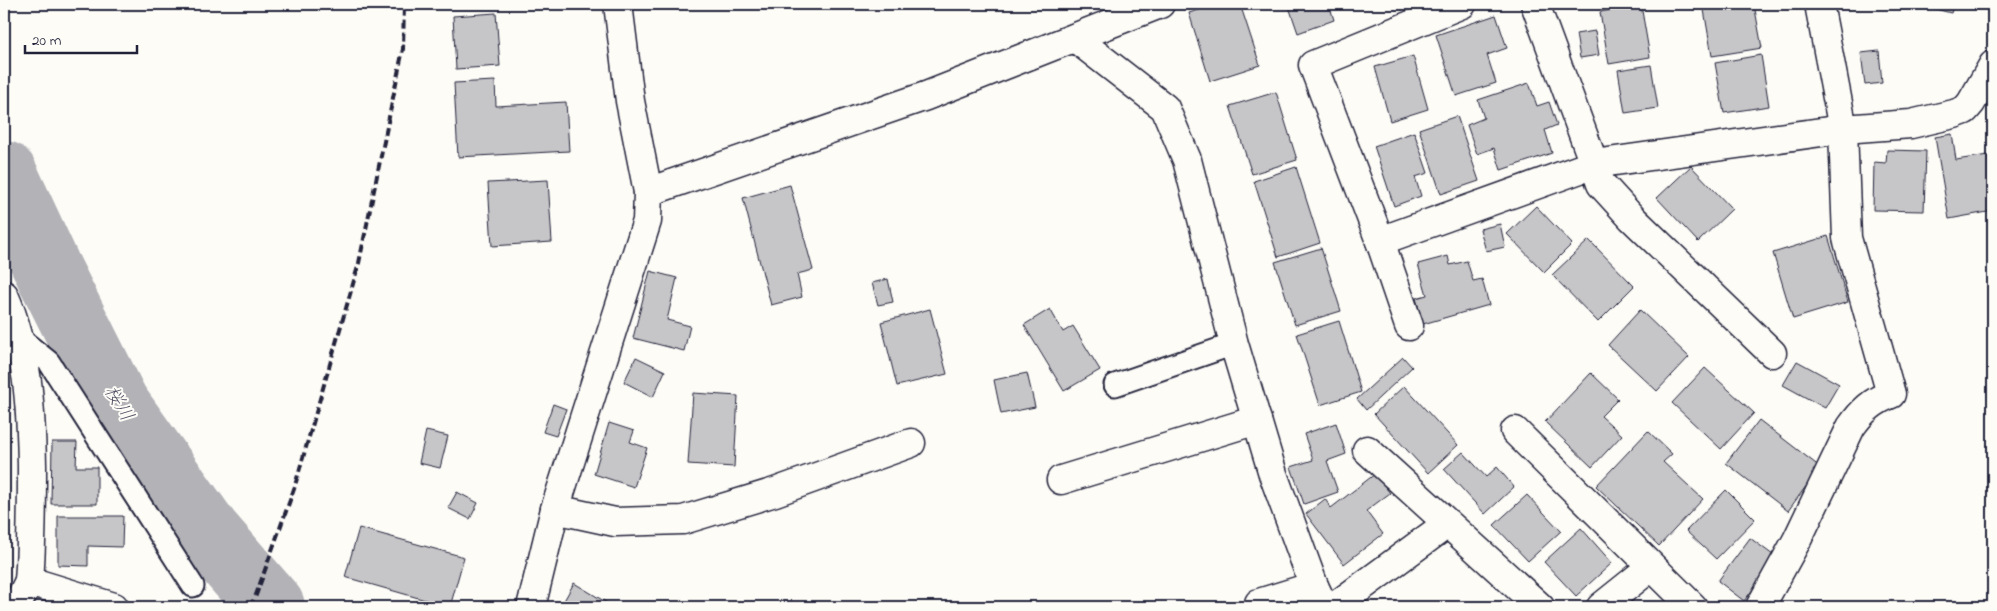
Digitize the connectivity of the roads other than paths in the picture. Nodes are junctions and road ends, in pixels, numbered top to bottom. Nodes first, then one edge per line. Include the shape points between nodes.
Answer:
1 (618, 4) edge
2 (1160, 4) edge
3 (1462, 4) edge
4 (1535, 4) edge
5 (1819, 4) edge
6 (1075, 38) junction
7 (1993, 65) edge
8 (1843, 129) junction
9 (1594, 164) junction
10 (648, 192) junction
11 (1380, 241) junction
12 (4, 295) edge
13 (1409, 326) dead end
14 (18, 337) junction
15 (1234, 344) junction
16 (1772, 353) dead end
17 (1115, 386) dead end
18 (1257, 420) junction
19 (1515, 430) dead end
20 (911, 443) dead end
21 (1367, 450) dead end
22 (1061, 480) dead end
23 (554, 509) junction
24 (1447, 524) junction
25 (1651, 567) junction
26 (28, 581) junction
27 (193, 586) dead end
28 (1319, 597) edge
29 (1259, 603) dead end
30 (16, 607) edge
31 (114, 607) edge
32 (531, 607) edge
33 (1334, 607) edge
34 (1540, 607) edge
35 (1601, 607) edge
36 (1693, 607) edge
37 (1760, 607) edge

1 - 10 street via 630,101
2 - 6 street
3 - 11 street via 1313,65
4 - 9 street
5 - 8 street
6 - 10 street via 926,96
6 - 15 street via 1165,108 1187,160
7 - 8 street via 1964,110 1911,124
8 - 9 street
8 - 37 street via 1847,238 1891,394 1878,399 1862,412 1851,427 1797,540
9 - 11 street
9 - 16 street via 1600,184 1632,218
10 - 23 street via 647,221
11 - 13 street
12 - 14 street
14 - 26 street via 25,361 31,415 32,544
14 - 27 lane via 49,362
15 - 17 lane
15 - 18 street
18 - 22 street
18 - 28 street via 1273,474
19 - 25 street
20 - 23 street via 776,492 684,520 615,522
21 - 24 street
23 - 32 street
24 - 33 street
24 - 34 street
25 - 35 street
25 - 36 street
26 - 30 street
26 - 31 street
28 - 29 street

